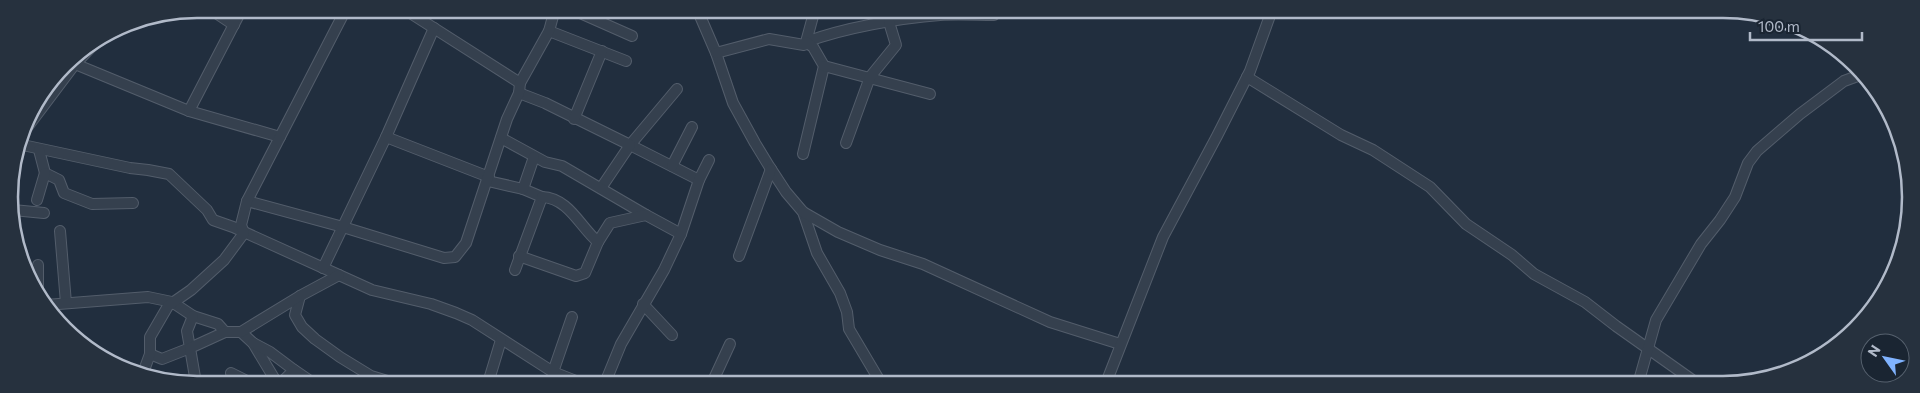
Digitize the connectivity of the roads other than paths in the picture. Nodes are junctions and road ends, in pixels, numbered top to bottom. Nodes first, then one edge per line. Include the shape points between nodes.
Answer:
1 (224, 18) edge
2 (238, 18) edge
3 (341, 18) edge
4 (418, 18) edge
5 (553, 18) edge
6 (591, 18) edge
7 (703, 18) edge
8 (813, 18) edge
9 (918, 18) edge
10 (1269, 18) edge
11 (889, 22) junction
12 (234, 25) junction
13 (434, 28) junction
14 (549, 31) junction
15 (632, 36) dead end
16 (806, 42) junction
17 (602, 52) junction
18 (716, 53) junction
19 (626, 61) dead end
20 (75, 64) edge
21 (824, 66) junction
22 (72, 68) edge
23 (1856, 76) edge
24 (1247, 77) junction
25 (869, 78) junction
26 (520, 88) junction
27 (677, 89) dead end
28 (930, 94) dead end
29 (189, 111) junction
30 (38, 113) edge
31 (574, 118) junction
32 (692, 127) dead end
33 (280, 137) junction
34 (386, 137) junction
35 (501, 138) junction
36 (846, 143) dead end
37 (630, 145) junction
38 (25, 146) edge
39 (39, 150) junction
40 (803, 154) dead end
41 (534, 157) junction
42 (709, 160) dead end
43 (672, 166) junction
44 (771, 169) junction
45 (45, 173) junction
46 (488, 179) junction
47 (699, 180) junction
48 (601, 188) junction
49 (523, 189) junction
50 (542, 197) junction
51 (37, 200) dead end
52 (247, 201) junction
53 (133, 204) dead end
54 (18, 211) edge
55 (803, 212) junction
56 (44, 213) dead end
57 (646, 214) junction
58 (343, 227) junction
59 (60, 231) dead end
60 (244, 233) junction
61 (681, 234) junction
62 (598, 242) junction
63 (519, 256) junction
64 (739, 256) dead end
65 (38, 265) dead end
66 (323, 268) junction
67 (515, 270) dead end
68 (339, 275) junction
69 (38, 280) edge
70 (300, 296) junction
71 (172, 302) junction
72 (66, 303) junction
73 (54, 304) edge
74 (643, 304) junction
75 (194, 316) junction
76 (572, 317) dead end
77 (225, 332) junction
78 (242, 332) junction
79 (672, 335) dead end
80 (501, 340) junction
81 (253, 343) junction
82 (730, 344) dead end
83 (1120, 344) junction
84 (190, 348) junction
85 (1648, 349) junction
86 (150, 354) junction
87 (146, 368) edge
88 (294, 370) junction
89 (553, 372) junction
90 (231, 373) dead end
91 (195, 376) edge
92 (237, 376) edge
93 (273, 376) edge
94 (288, 376) edge
95 (303, 376) edge
96 (371, 376) edge
97 (490, 376) edge
98 (563, 376) edge
99 (608, 376) edge
100 (715, 376) edge
101 (877, 376) edge
102 (1109, 376) edge
103 (1640, 376) edge
104 (1687, 376) edge

1 - 12 street
2 - 12 street
3 - 33 street
4 - 13 street
5 - 14 street
6 - 15 street
7 - 18 street
8 - 16 street
9 - 11 street
10 - 24 street
11 - 16 street
11 - 25 street via 896,45
12 - 29 street
13 - 26 street
13 - 34 street
14 - 17 street
14 - 26 street
16 - 18 street via 804,45 769,39
16 - 21 street via 813,47
17 - 19 street
17 - 31 street
18 - 44 street via 733,103
20 - 29 street
21 - 25 street
21 - 40 street
22 - 30 street
23 - 85 street via 1844,81 1800,114 1757,151 1748,163 1735,196 1701,244 1656,320
24 - 83 street via 1163,237
24 - 85 street via 1430,187 1466,224 1534,274 1585,302
25 - 28 street
25 - 36 street
26 - 31 street
26 - 35 street
27 - 37 street
29 - 33 street
31 - 37 street
32 - 43 street
33 - 52 street
34 - 46 street
34 - 58 street
35 - 41 street
35 - 46 street
37 - 43 street
37 - 48 street
38 - 39 street
39 - 45 street
39 - 60 street via 170,174 213,220
41 - 48 street via 562,166
41 - 49 street
42 - 47 street
43 - 47 street
44 - 55 street
44 - 64 street
45 - 51 street
45 - 53 street via 59,180 64,193 92,204
46 - 49 street
46 - 58 street via 466,243 455,257 444,258
47 - 61 street
48 - 57 street
49 - 50 street
50 - 62 street via 553,197 575,214
50 - 63 street
52 - 58 street
52 - 60 street via 241,225
54 - 56 street
55 - 83 street via 838,232 923,264 1050,322
55 - 101 street via 816,253 840,294 849,329
57 - 61 street
57 - 62 street via 610,223
58 - 66 street
59 - 72 street
60 - 66 street
60 - 71 street via 224,260 191,290
61 - 74 street
62 - 63 street via 584,273 576,276
63 - 67 street
65 - 69 street
66 - 68 street
68 - 70 street
68 - 80 street via 372,290 456,313
70 - 78 street
70 - 96 street via 295,315 302,327
71 - 72 street via 148,296
71 - 75 street
71 - 86 street via 150,337
72 - 73 street
74 - 79 street
74 - 99 street
75 - 77 street via 218,324
75 - 84 street via 187,331
76 - 89 street
77 - 78 street
77 - 84 street
78 - 81 street
80 - 89 street
80 - 97 street
81 - 88 street
81 - 93 street
82 - 100 street
83 - 102 street
84 - 86 street via 162,359
84 - 91 street
85 - 103 street
85 - 104 street
86 - 87 street
88 - 94 street
88 - 95 street
89 - 98 street
90 - 92 street

